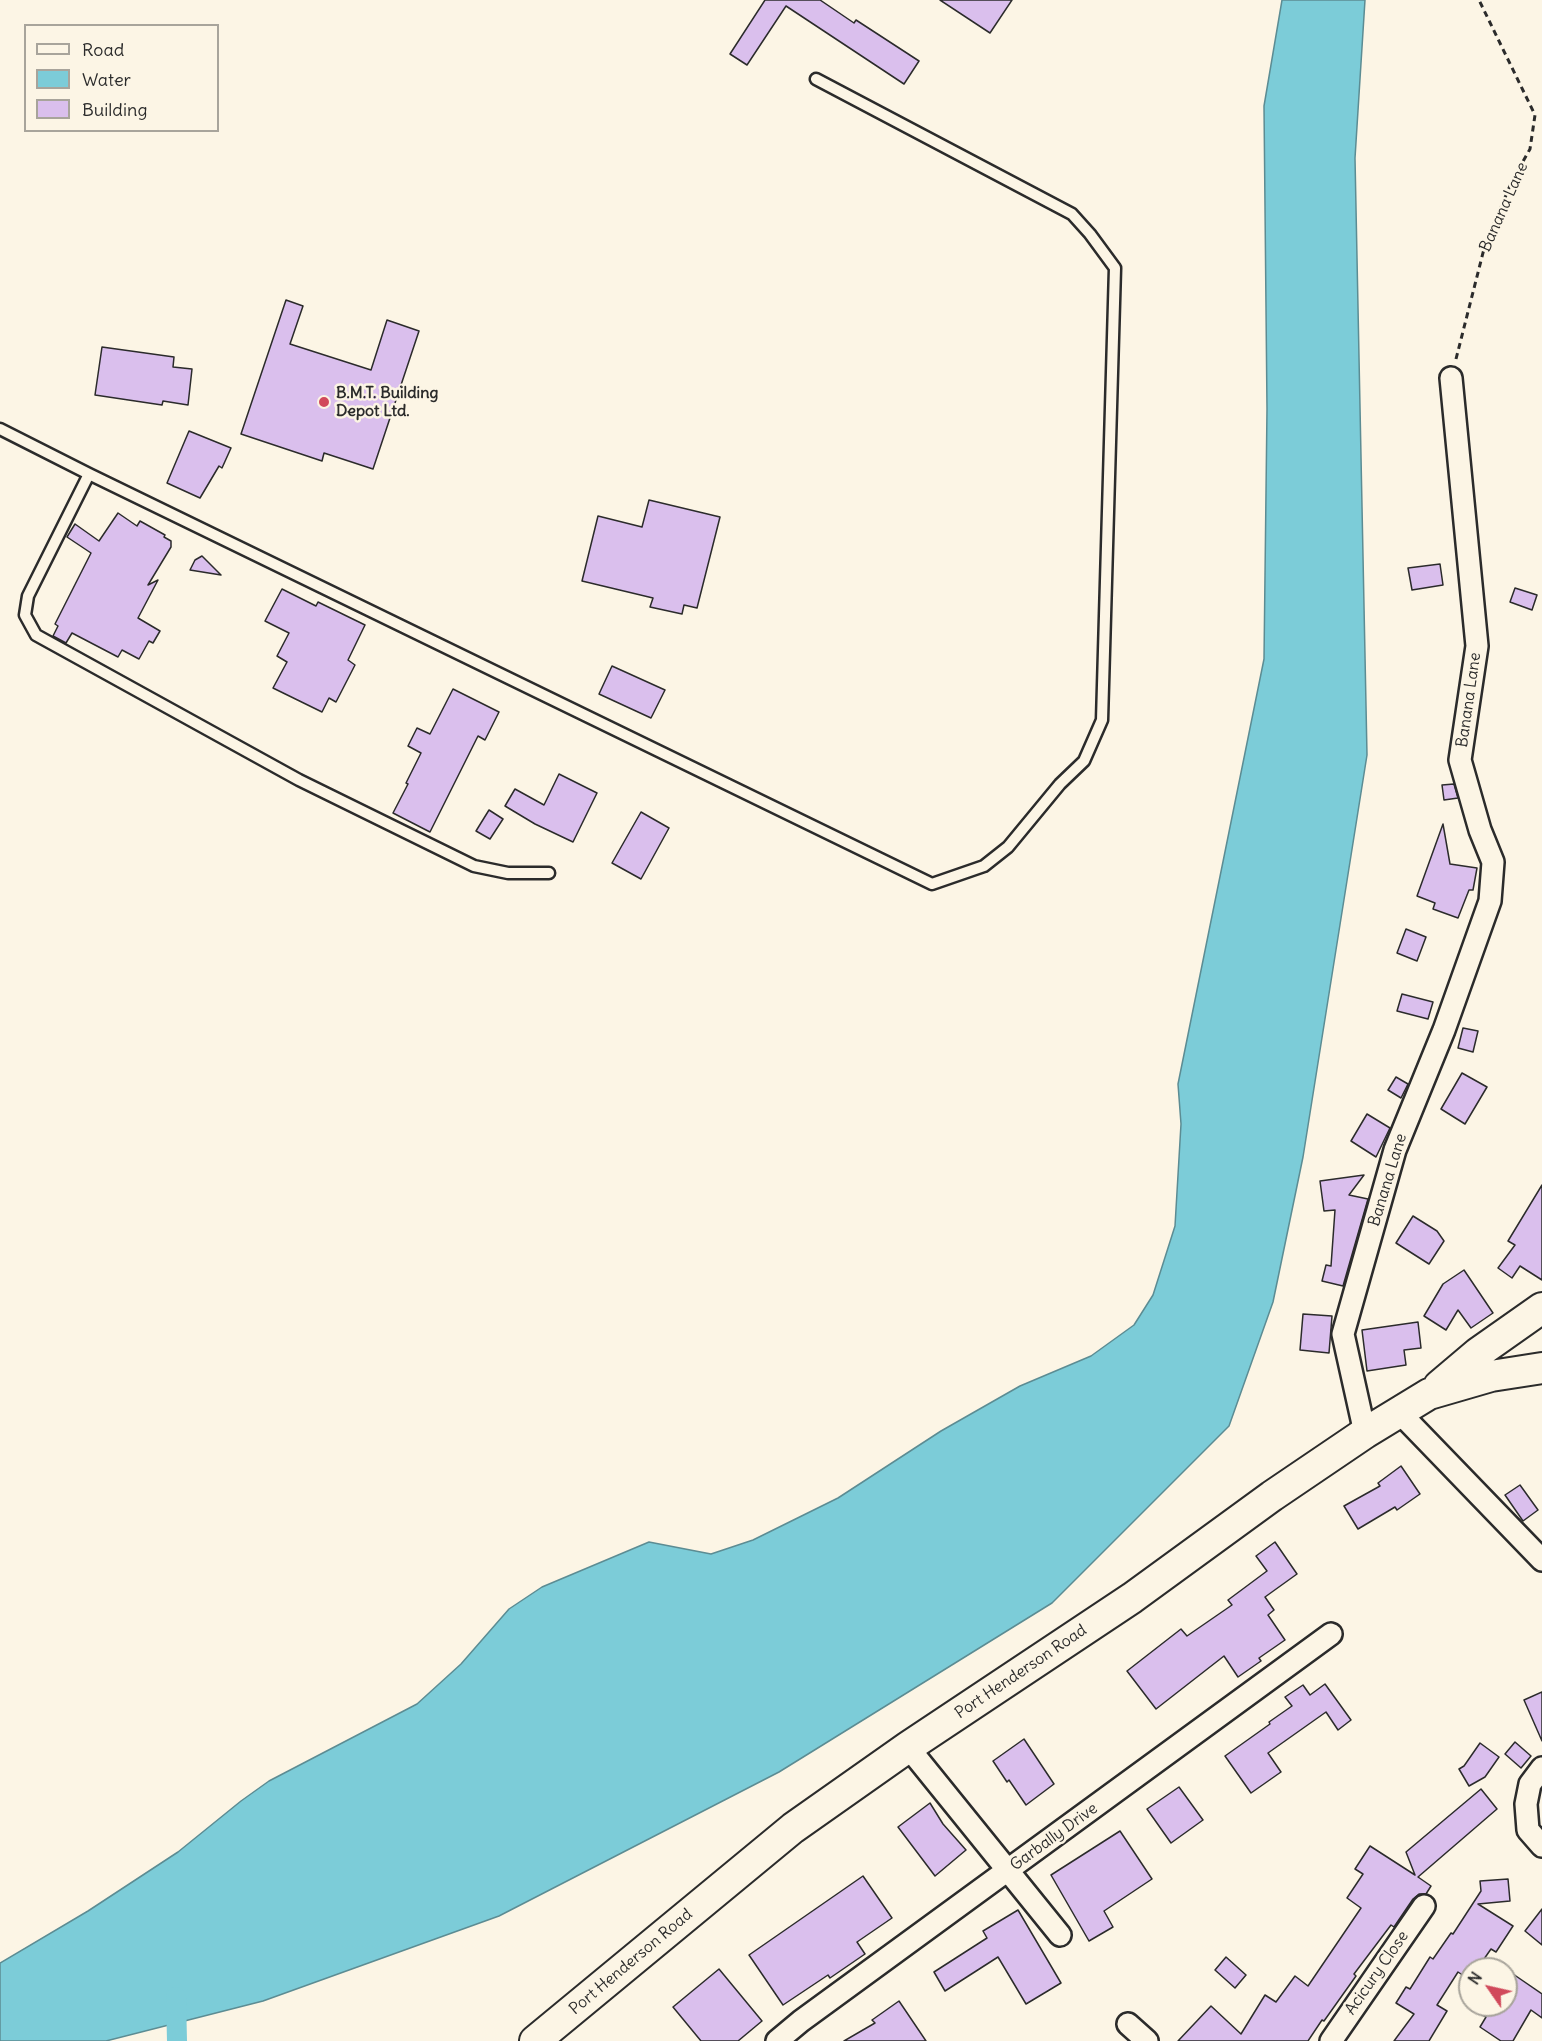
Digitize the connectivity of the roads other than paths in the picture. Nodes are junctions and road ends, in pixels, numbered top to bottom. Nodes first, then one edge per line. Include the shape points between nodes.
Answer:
1 (816, 79) dead end
2 (1451, 378) road end
3 (0, 429) edge
4 (89, 474) junction
5 (549, 873) dead end
6 (1542, 1308) edge
7 (1542, 1368) edge
8 (1429, 1394) junction
9 (1399, 1412) junction
10 (1365, 1433) junction
11 (1542, 1560) edge
12 (1331, 1634) dead end
13 (908, 1747) junction
14 (1542, 1768) edge
15 (1542, 1846) edge
16 (1009, 1870) junction
17 (1424, 1906) dead end
18 (1060, 1935) dead end
19 (1128, 2024) dead end
20 (535, 2041) edge
21 (777, 2041) edge
22 (1147, 2041) edge
23 (1331, 2041) edge

1 - 4 lane via 1072,214 1115,268 1102,720 1083,761 1008,847 984,866 932,884
2 - 10 street, Banana Lane via 1477,646 1460,760 1493,862 1490,901 1444,1030 1395,1150 1342,1334
3 - 4 lane
4 - 5 lane via 28,596 25,615 36,635 299,780 474,866 508,873
6 - 8 street
7 - 8 street, Port Henderson Road via 1491,1376
8 - 9 street, Port Henderson Road
9 - 10 street, Port Henderson Road
9 - 11 street
10 - 13 street, Port Henderson Road via 1132,1598
12 - 16 street, Garbally Drive
13 - 16 street
13 - 20 street, Port Henderson Road via 793,1828
14 - 15 street via 1530,1784 1526,1804 1528,1830
16 - 18 street
16 - 21 street, Garbally Drive
17 - 23 street, Acicury Close
19 - 22 street

